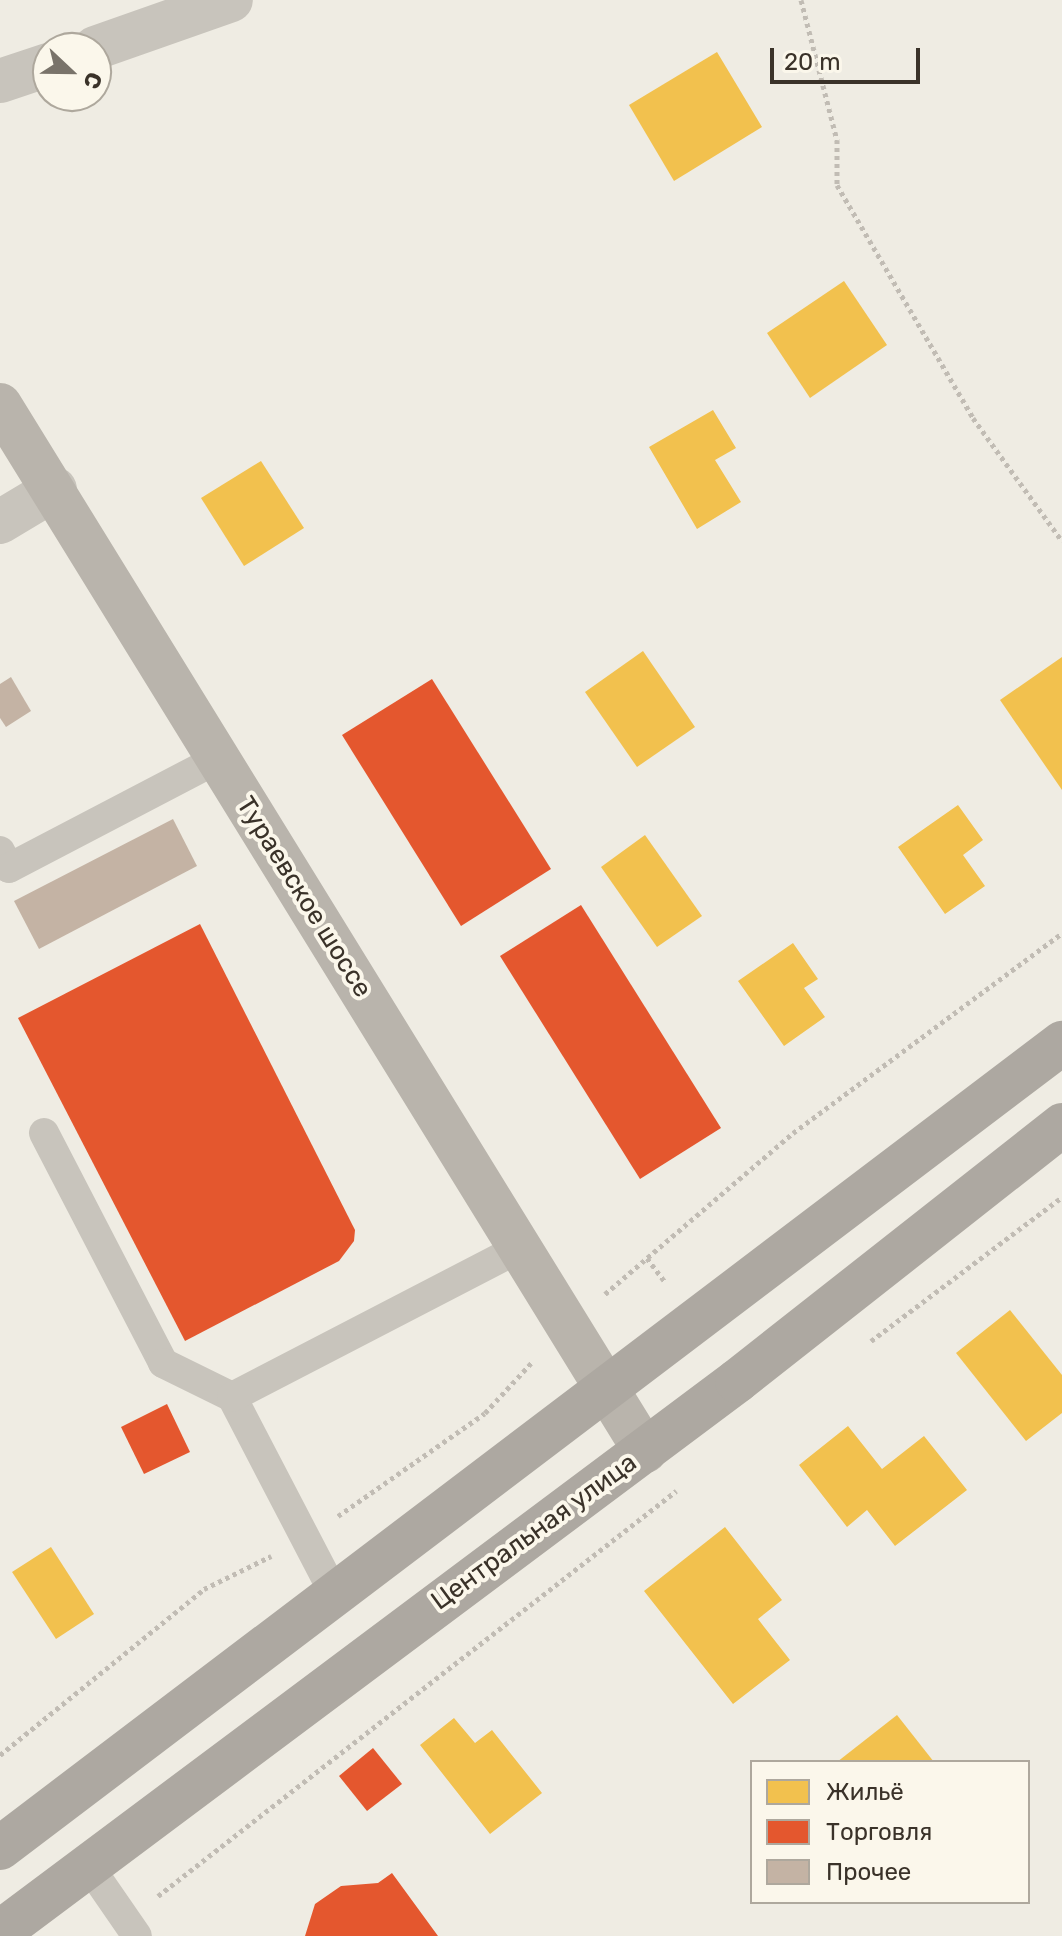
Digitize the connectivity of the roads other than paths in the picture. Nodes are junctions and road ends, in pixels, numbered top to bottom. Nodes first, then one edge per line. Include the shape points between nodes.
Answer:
1 (231, 0) edge
2 (112, 42) edge
3 (32, 70) edge
4 (0, 81) edge
5 (0, 405) edge
6 (55, 489) junction
7 (0, 522) edge
8 (219, 758) junction
9 (0, 851) edge
10 (1062, 1043) edge
11 (1062, 1125) edge
12 (44, 1133) dead end
13 (519, 1248) junction
14 (606, 1390) junction
15 (232, 1397) junction
16 (645, 1451) junction
17 (335, 1595) junction
18 (0, 1848) edge
19 (88, 1865) junction
20 (131, 1928) edge
21 (0, 1932) edge

1 - 2 street
3 - 4 street
5 - 6 main road, Тураевское шоссе
6 - 7 street
6 - 8 main road, Тураевское шоссе
8 - 9 lane via 9,868
8 - 13 main road, Тураевское шоссе
10 - 14 main road
11 - 16 main road, Центральная улица
12 - 15 lane via 163,1363
13 - 14 main road, Тураевское шоссе
13 - 15 lane
14 - 16 main road, Тураевское шоссе
14 - 17 main road
15 - 17 lane
16 - 19 main road, Центральная улица
17 - 18 main road
19 - 20 lane
19 - 21 main road, Центральная улица

